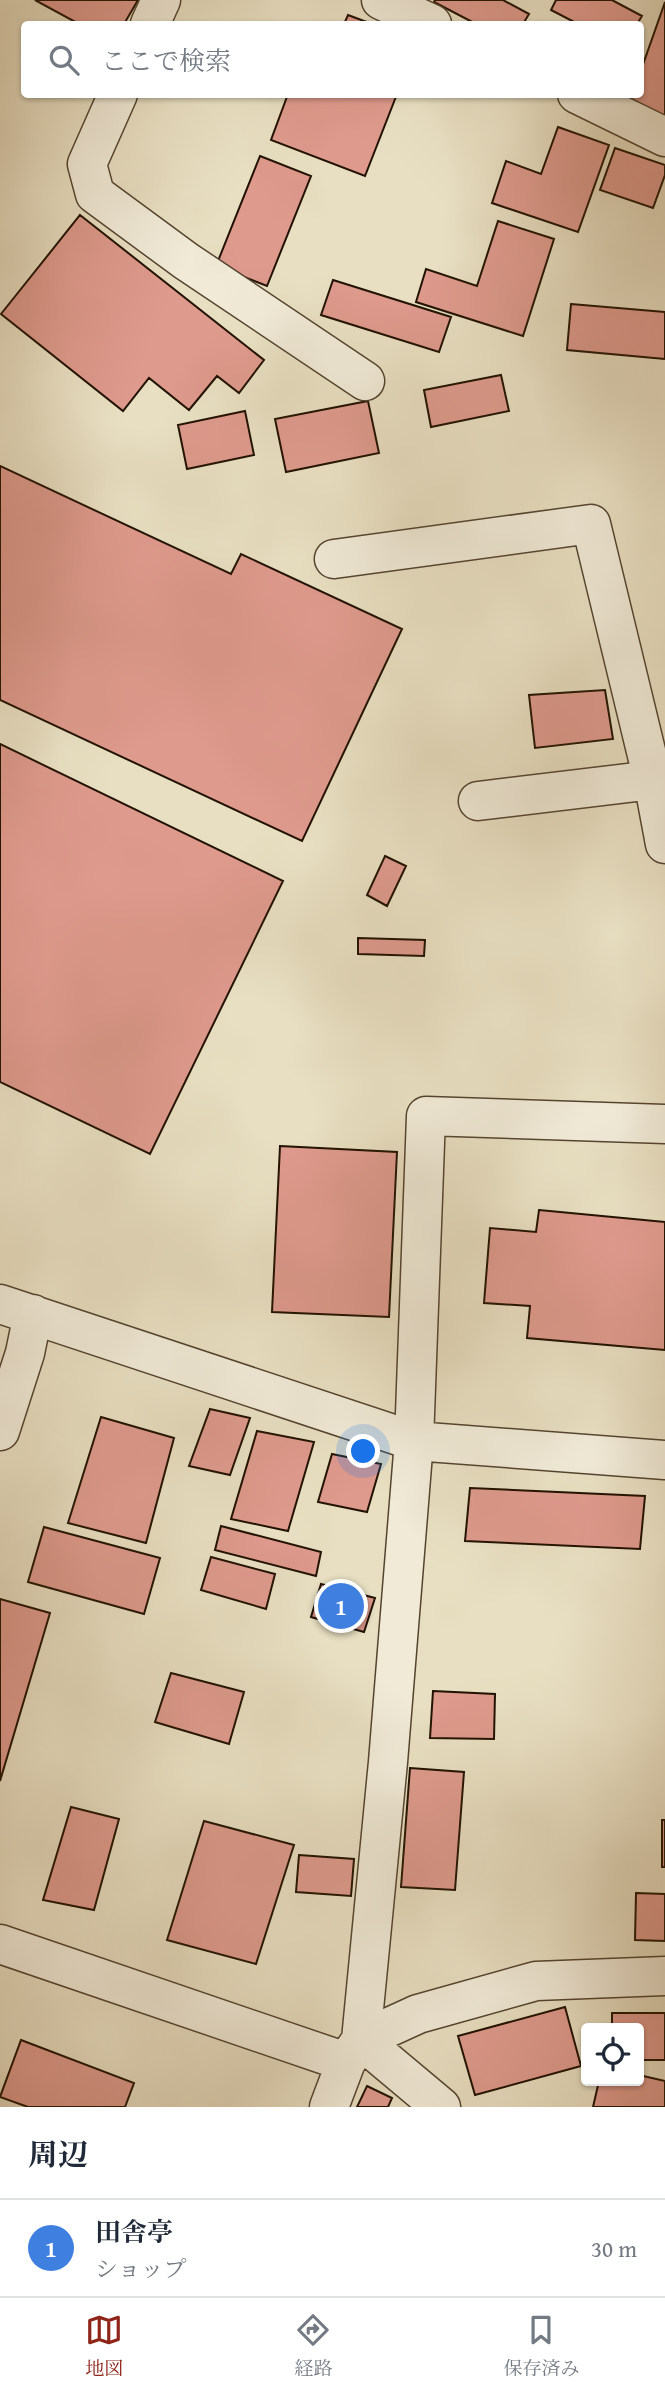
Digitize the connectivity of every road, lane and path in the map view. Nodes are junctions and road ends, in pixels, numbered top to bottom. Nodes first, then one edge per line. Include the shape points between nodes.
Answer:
1 (161, 0) edge
2 (381, 0) edge
3 (151, 21) edge
4 (426, 21) edge
5 (116, 98) edge
6 (585, 98) edge
7 (665, 137) edge
8 (365, 381) dead end
9 (334, 559) dead end
10 (653, 780) junction
11 (478, 801) dead end
12 (665, 844) edge
13 (665, 1124) edge
14 (16, 1309) edge
15 (0, 1430) edge
16 (414, 1441) junction
17 (665, 1460) edge
18 (0, 1944) edge
19 (665, 1976) edge
20 (354, 2051) junction
21 (329, 2107) edge
22 (441, 2107) edge

1 - 3 street
2 - 4 street
5 - 8 street via 87,164 95,194
6 - 7 street
9 - 10 street via 591,524
10 - 11 street
10 - 12 street
13 - 16 street via 426,1116
14 - 15 street via 25,1353
14 - 16 street
16 - 17 street
16 - 20 street via 388,1762
18 - 20 street
19 - 20 street via 536,1981 418,2014
20 - 21 street
20 - 22 street

